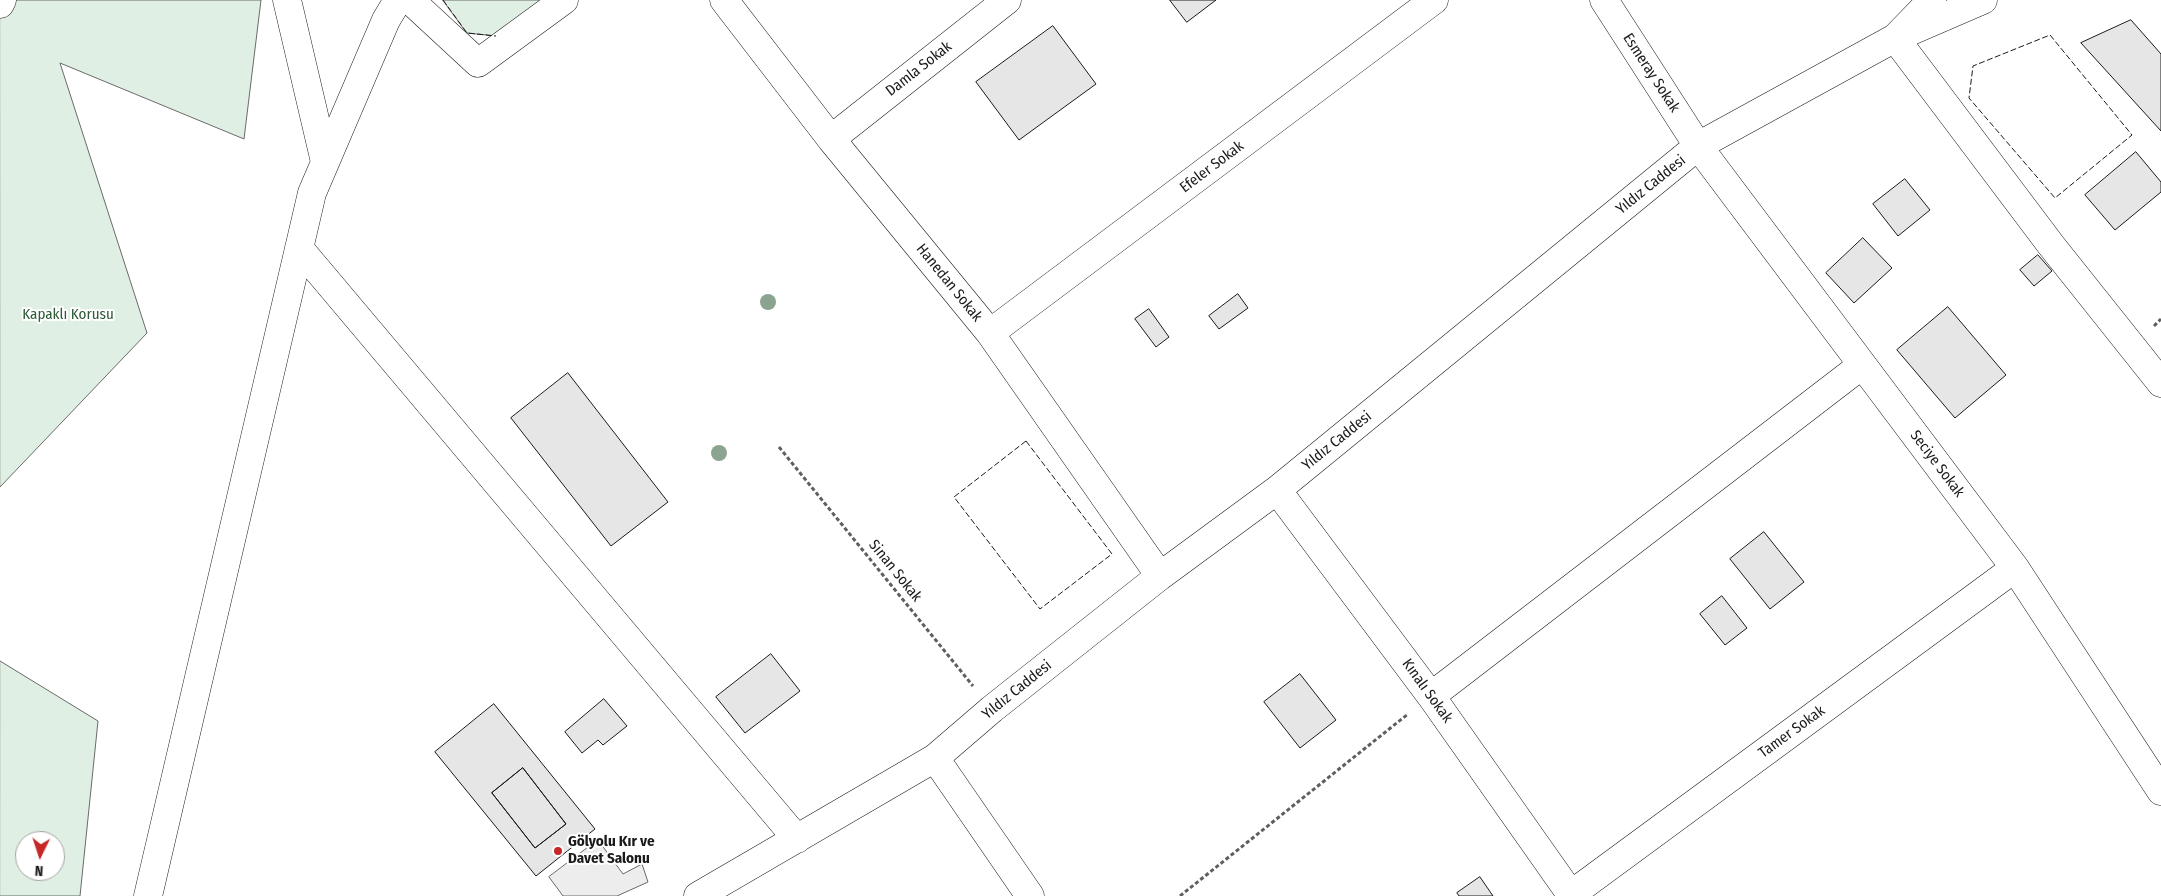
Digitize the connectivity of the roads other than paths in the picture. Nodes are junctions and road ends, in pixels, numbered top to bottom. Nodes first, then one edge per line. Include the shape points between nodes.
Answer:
1 (2, 0) edge
2 (287, 0) edge
3 (398, 0) edge
4 (410, 0) edge
5 (564, 0) edge
6 (724, 0) edge
7 (1007, 0) edge
8 (1434, 0) edge
9 (1604, 0) edge
10 (1932, 0) edge
11 (1983, 0) edge
12 (0, 4) edge
13 (1895, 38) junction
14 (831, 139) junction
15 (1698, 146) junction
16 (325, 162) junction
17 (299, 248) junction
18 (990, 333) junction
19 (1862, 365) junction
20 (2161, 383) edge
21 (1277, 490) junction
22 (2015, 568) junction
23 (1160, 576) junction
24 (1431, 696) junction
25 (935, 758) junction
26 (2161, 791) edge
27 (797, 839) junction
28 (1571, 895) edge
29 (148, 896) edge
30 (698, 896) edge
31 (1030, 896) edge

1 - 12 street
2 - 16 street
3 - 16 street via 386,20
4 - 5 street via 478,63
6 - 14 street, Hanedan Sokak
7 - 14 street, Damla Sokak
8 - 18 street, Efeler Sokak
9 - 15 street, Esmeray Sokak
10 - 13 street
11 - 13 street, Yıldız Caddesi
13 - 15 street, Yıldız Caddesi
13 - 20 street via 2051,245
14 - 18 street, Hanedan Sokak
15 - 19 street, Seciye Sokak
15 - 21 street, Yıldız Caddesi
16 - 17 street via 312,193
17 - 27 street
17 - 29 street
18 - 23 street, Hanedan Sokak
19 - 22 street, Seciye Sokak
19 - 24 street
21 - 23 street, Yıldız Caddesi
21 - 24 street, Kınalı Sokak
22 - 26 street, Seciye Sokak
22 - 28 street, Tamer Sokak
23 - 25 street, Yıldız Caddesi
24 - 28 street, Kınalı Sokak
25 - 27 street, Yıldız Caddesi
25 - 31 street
27 - 30 street, Yıldız Caddesi

